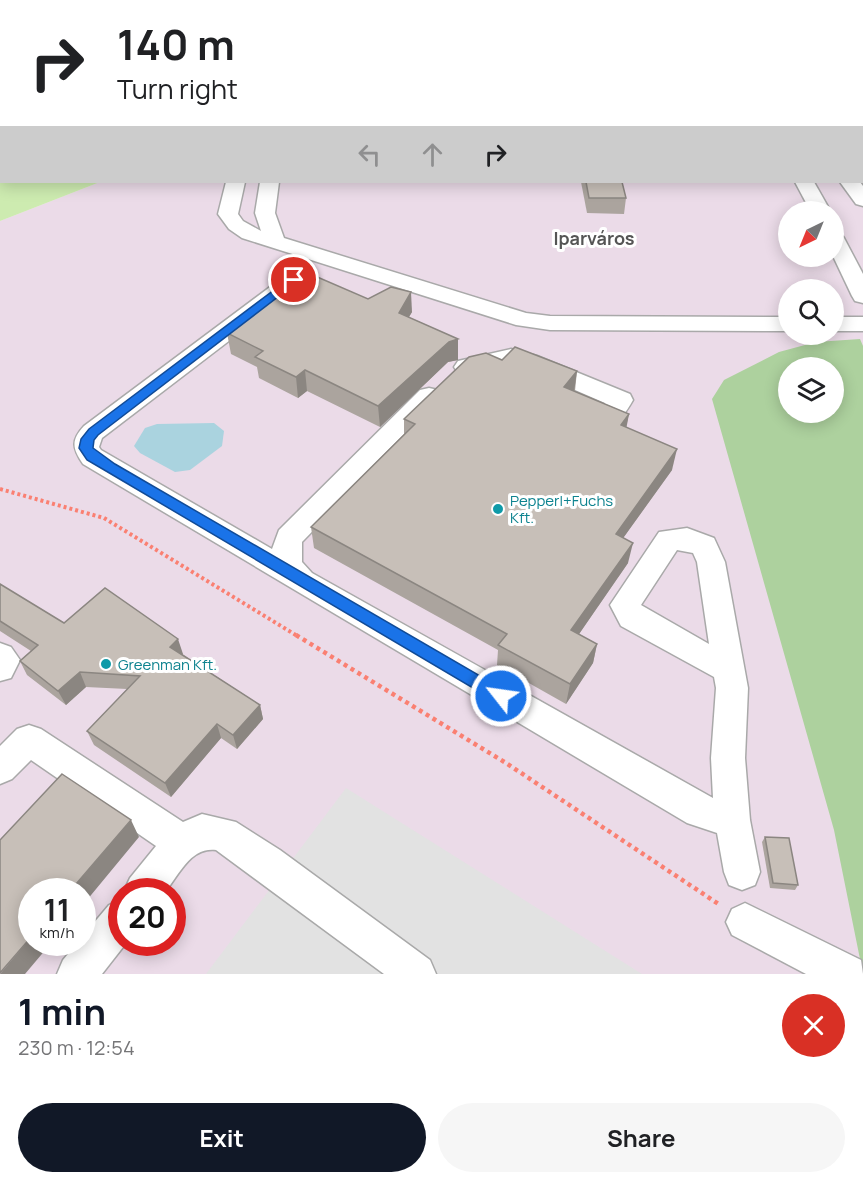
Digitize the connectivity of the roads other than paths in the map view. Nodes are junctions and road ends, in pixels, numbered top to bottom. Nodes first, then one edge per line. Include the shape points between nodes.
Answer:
1 (235, 183) edge
2 (270, 183) edge
3 (806, 183) edge
4 (851, 183) edge
5 (863, 200) edge
6 (815, 201) edge
7 (276, 244) junction
8 (844, 258) edge
9 (294, 280) edge
10 (863, 296) edge
11 (778, 324) edge
12 (844, 324) edge
13 (863, 324) edge
14 (608, 416) edge
15 (302, 581) junction
16 (0, 656) edge
17 (0, 668) edge
18 (728, 669) dead end
19 (0, 768) edge
20 (732, 820) junction
21 (181, 842) junction
22 (742, 872) dead end
23 (153, 878) edge
24 (745, 922) road end
25 (108, 935) edge
26 (77, 974) edge
27 (416, 974) edge
28 (847, 974) edge

1 - 7 street via 228,214 249,234
2 - 7 street via 265,213
3 - 6 street
4 - 5 street
7 - 11 street via 524,320
8 - 10 street
9 - 15 street via 93,432 86,448 92,456
12 - 13 street
14 - 15 street via 621,400 529,361 511,357 459,370 289,538 284,554 288,569
15 - 20 street via 699,811
16 - 17 street via 4,660
18 - 20 street via 732,688 728,758
19 - 21 street via 29,740
20 - 22 street
21 - 23 street
21 - 27 street via 202,831 223,834
24 - 28 street
25 - 26 street

